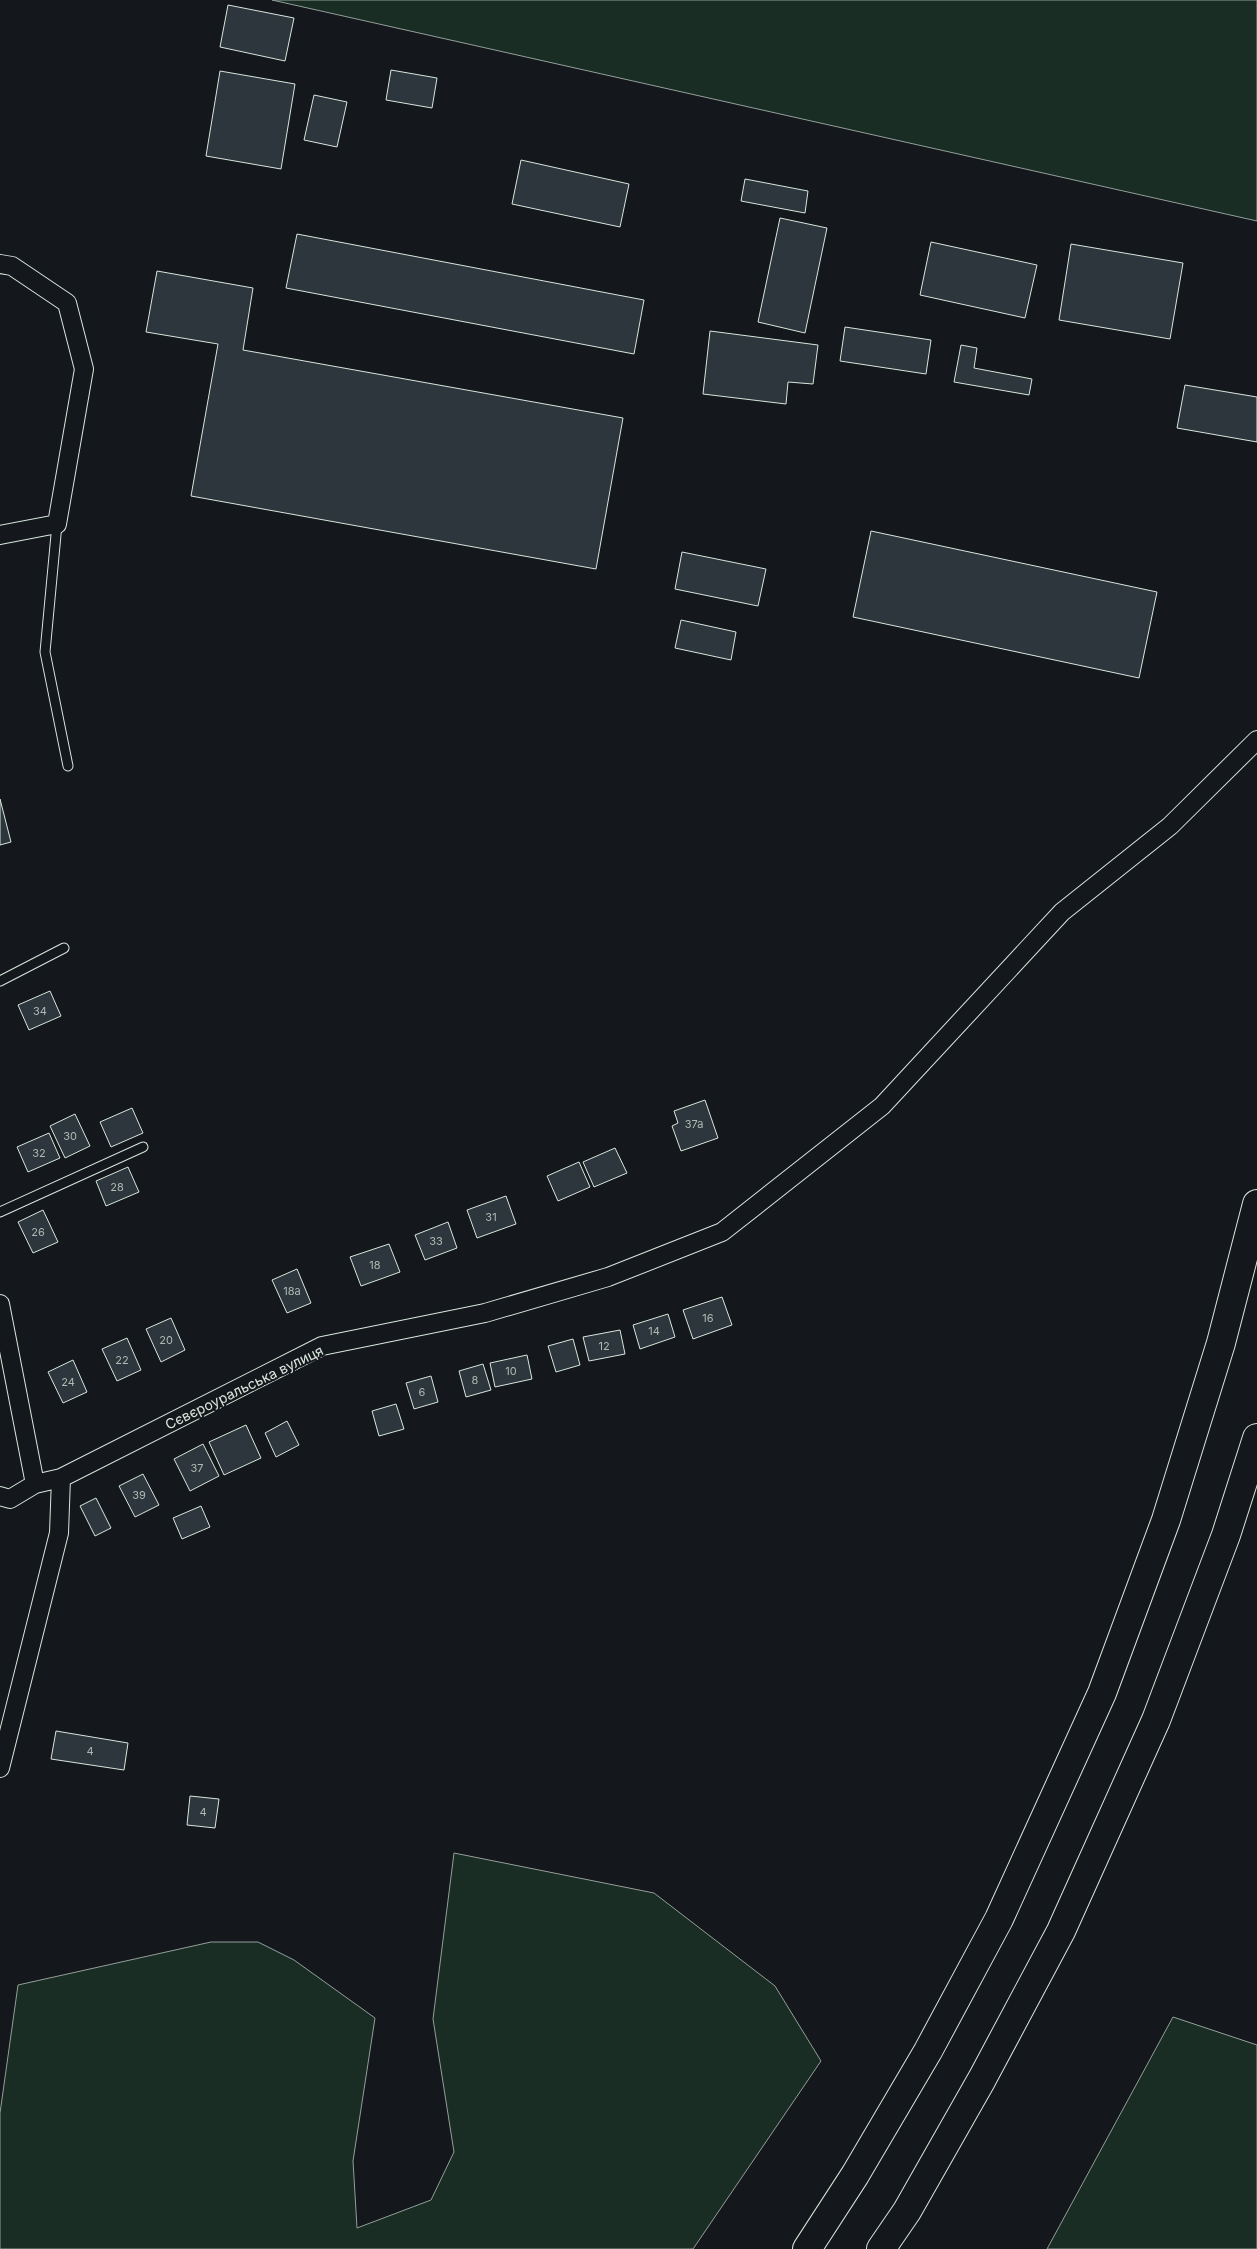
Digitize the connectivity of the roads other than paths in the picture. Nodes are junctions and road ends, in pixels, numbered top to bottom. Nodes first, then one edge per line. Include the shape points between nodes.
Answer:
1 (0, 264) edge
2 (57, 524) junction
3 (0, 535) edge
4 (1257, 740) edge
5 (68, 766) dead end
6 (64, 948) dead end
7 (0, 981) edge
8 (142, 1148) dead end
9 (1257, 1204) edge
10 (0, 1212) edge
11 (0, 1304) edge
12 (1257, 1438) edge
13 (61, 1478) junction
14 (35, 1484) junction
15 (0, 1496) edge
16 (0, 1768) edge
17 (807, 2249) edge
18 (882, 2249) edge

1 - 2 street via 12,266 67,303 84,369
2 - 3 street
2 - 5 lane via 45,652
4 - 13 street, Сєвєроуральська вулиця via 1170,826 1062,912 882,1106 722,1232 608,1277 485,1313 322,1346
6 - 7 lane
8 - 10 lane
9 - 17 main road via 1221,1343 1166,1520 1102,1693 999,1919 928,2051
11 - 14 street
12 - 18 main road via 1226,1535 1156,1720 1061,1931 982,2079
13 - 14 street, Сєвєроуральська вулиця
13 - 16 street via 59,1533
14 - 15 street, Сєвєроуральська вулиця via 10,1499

